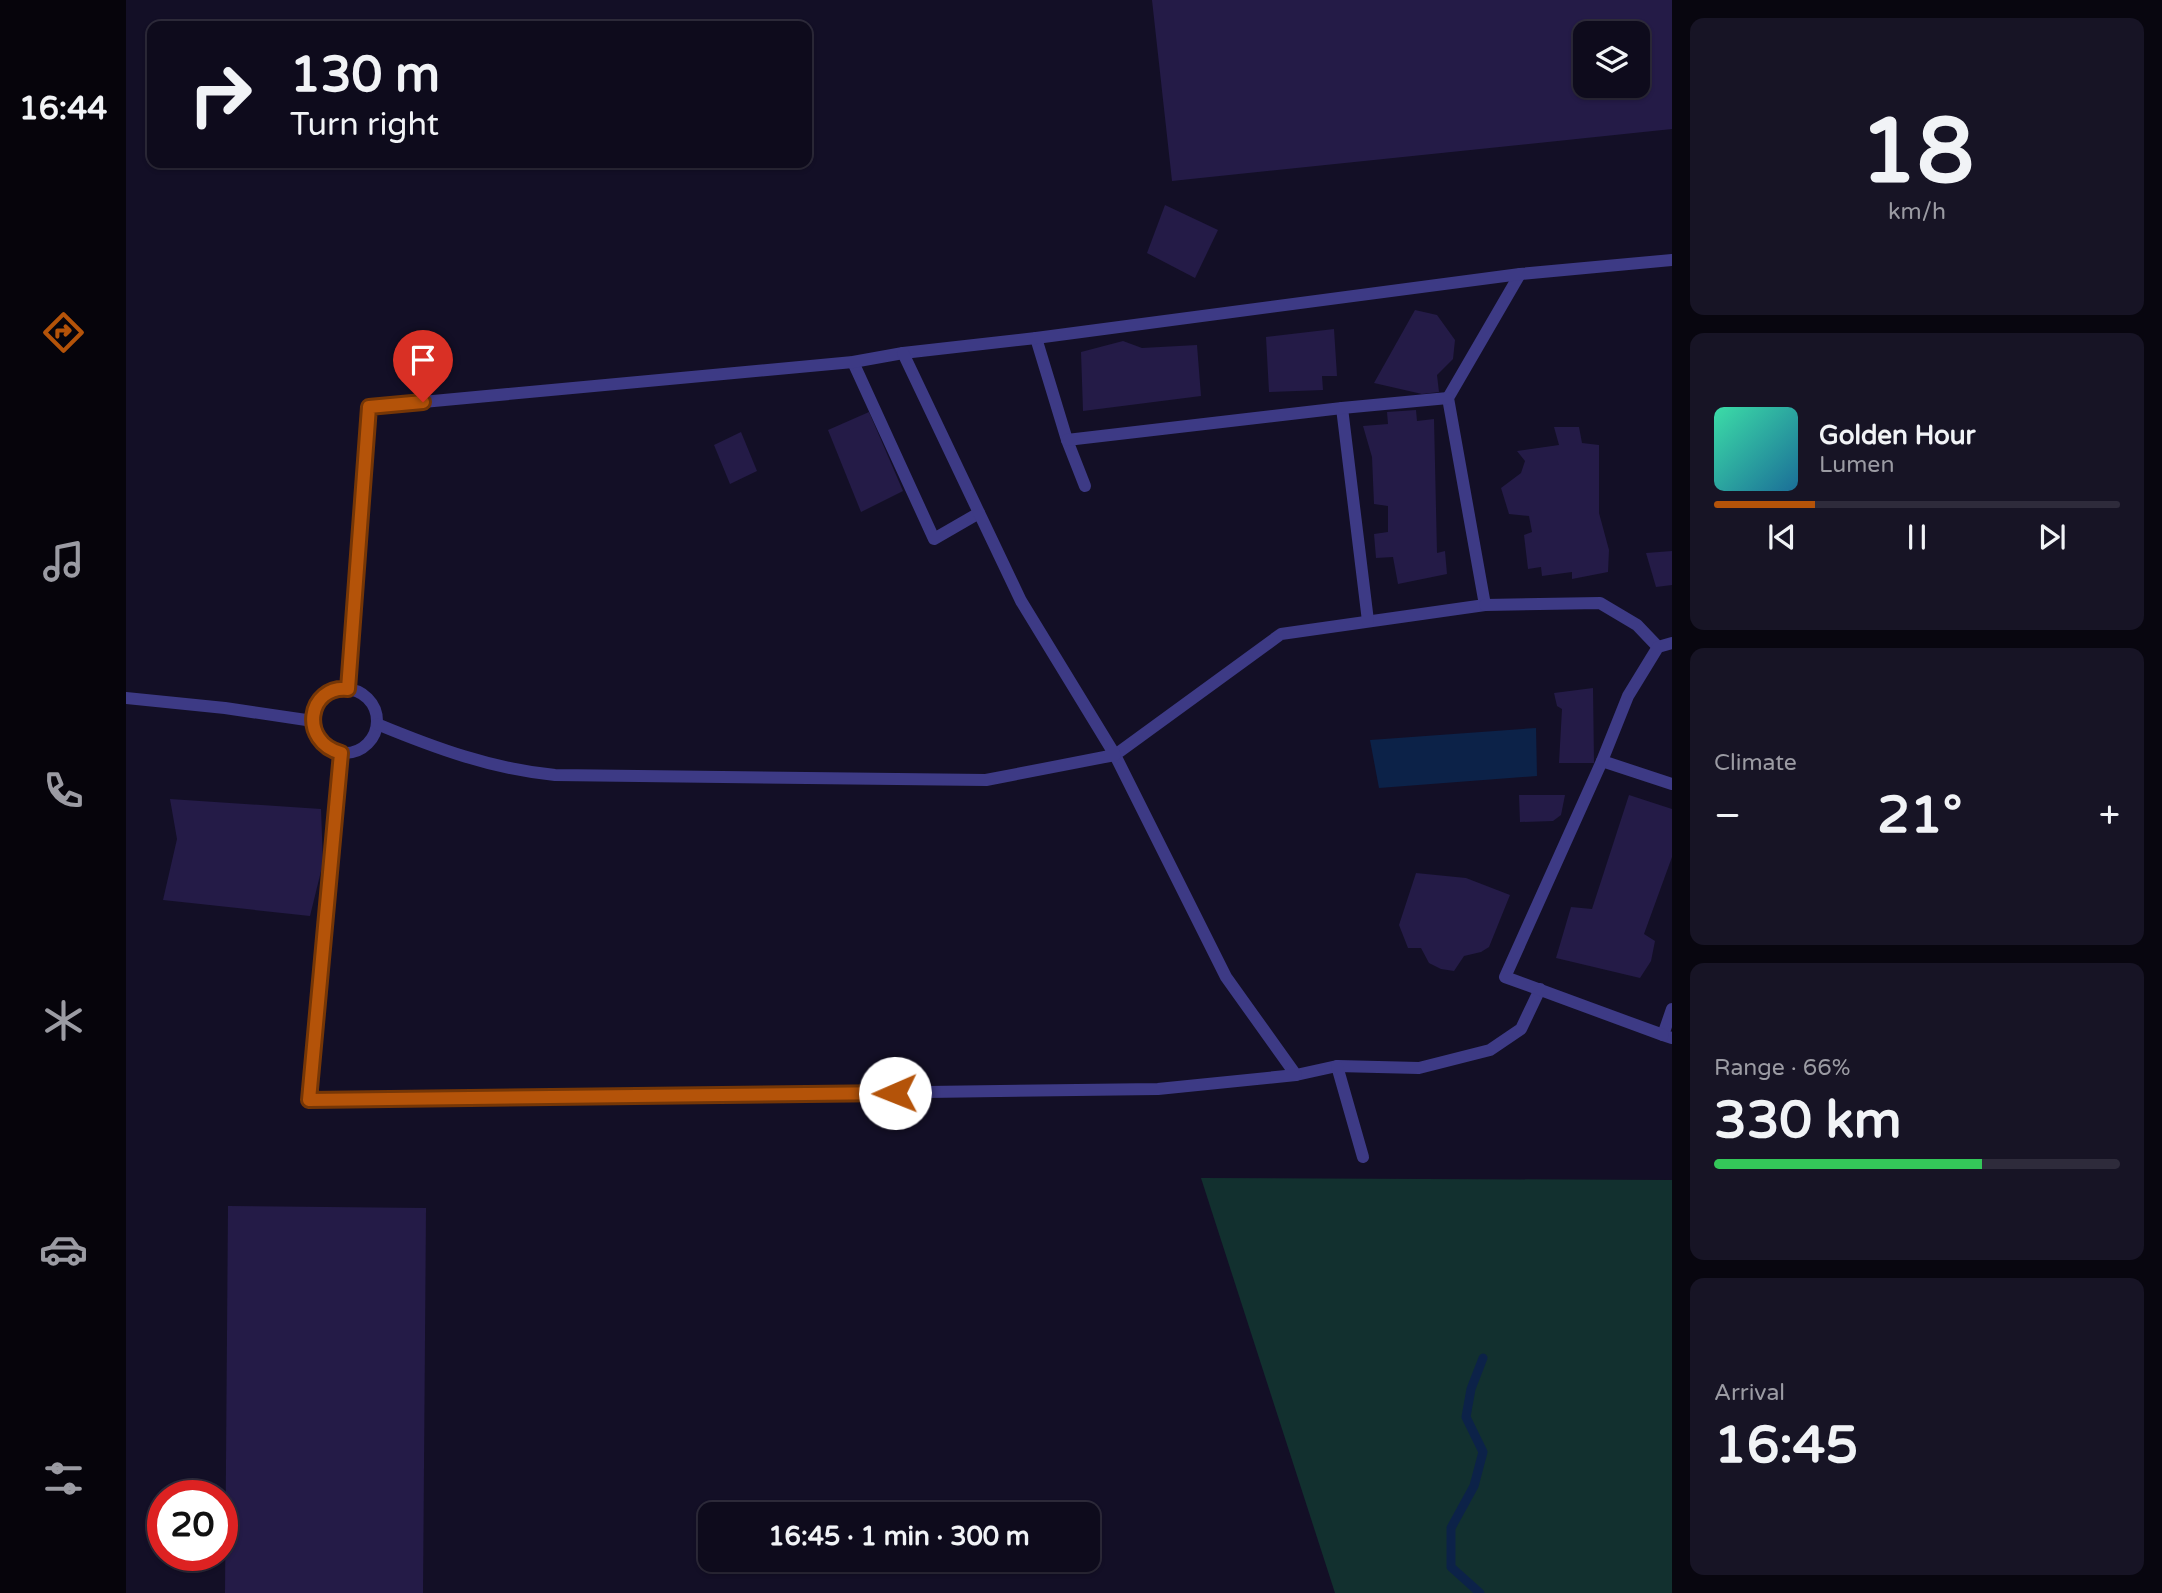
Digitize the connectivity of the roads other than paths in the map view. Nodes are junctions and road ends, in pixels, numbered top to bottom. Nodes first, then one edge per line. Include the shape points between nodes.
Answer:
1 (1672, 260) edge
2 (1520, 274) junction
3 (1036, 338) junction
4 (903, 352) junction
5 (853, 362) junction
6 (1448, 398) junction
7 (1342, 408) junction
8 (1067, 440) junction
9 (1084, 486) dead end
10 (979, 513) junction
11 (1485, 605) junction
12 (1368, 621) junction
13 (1672, 643) edge
14 (1658, 647) junction
15 (348, 689) junction
16 (126, 698) edge
17 (313, 721) junction
18 (377, 724) junction
19 (341, 753) junction
20 (1115, 755) junction
21 (1602, 761) junction
22 (1672, 784) edge
23 (1540, 989) junction
24 (1672, 1009) edge
25 (1667, 1036) edge
26 (1337, 1066) junction
27 (1297, 1075) junction
28 (1363, 1157) dead end

1 - 2 lane
2 - 3 lane
2 - 6 lane
3 - 4 lane
3 - 8 lane
4 - 5 lane
4 - 10 lane
5 - 10 lane via 934,539
5 - 15 lane via 369,407
6 - 7 lane
6 - 11 lane
7 - 8 lane
7 - 12 lane
8 - 9 lane
10 - 20 lane via 1021,601
11 - 12 lane
11 - 14 lane via 1600,603 1637,625
12 - 20 lane via 1281,634
13 - 14 lane
14 - 21 lane via 1628,696
15 - 17 lane via 322,698
15 - 18 lane via 372,703
16 - 17 lane
17 - 19 lane via 323,744
18 - 19 lane via 369,743
18 - 20 lane via 493,765 555,775 986,780
19 - 27 lane via 309,1100 1158,1089
20 - 27 lane via 1226,977
21 - 22 lane
21 - 23 lane via 1505,977
23 - 25 lane
23 - 26 lane via 1521,1029 1490,1050 1419,1068
24 - 25 lane
26 - 27 lane
26 - 28 lane

